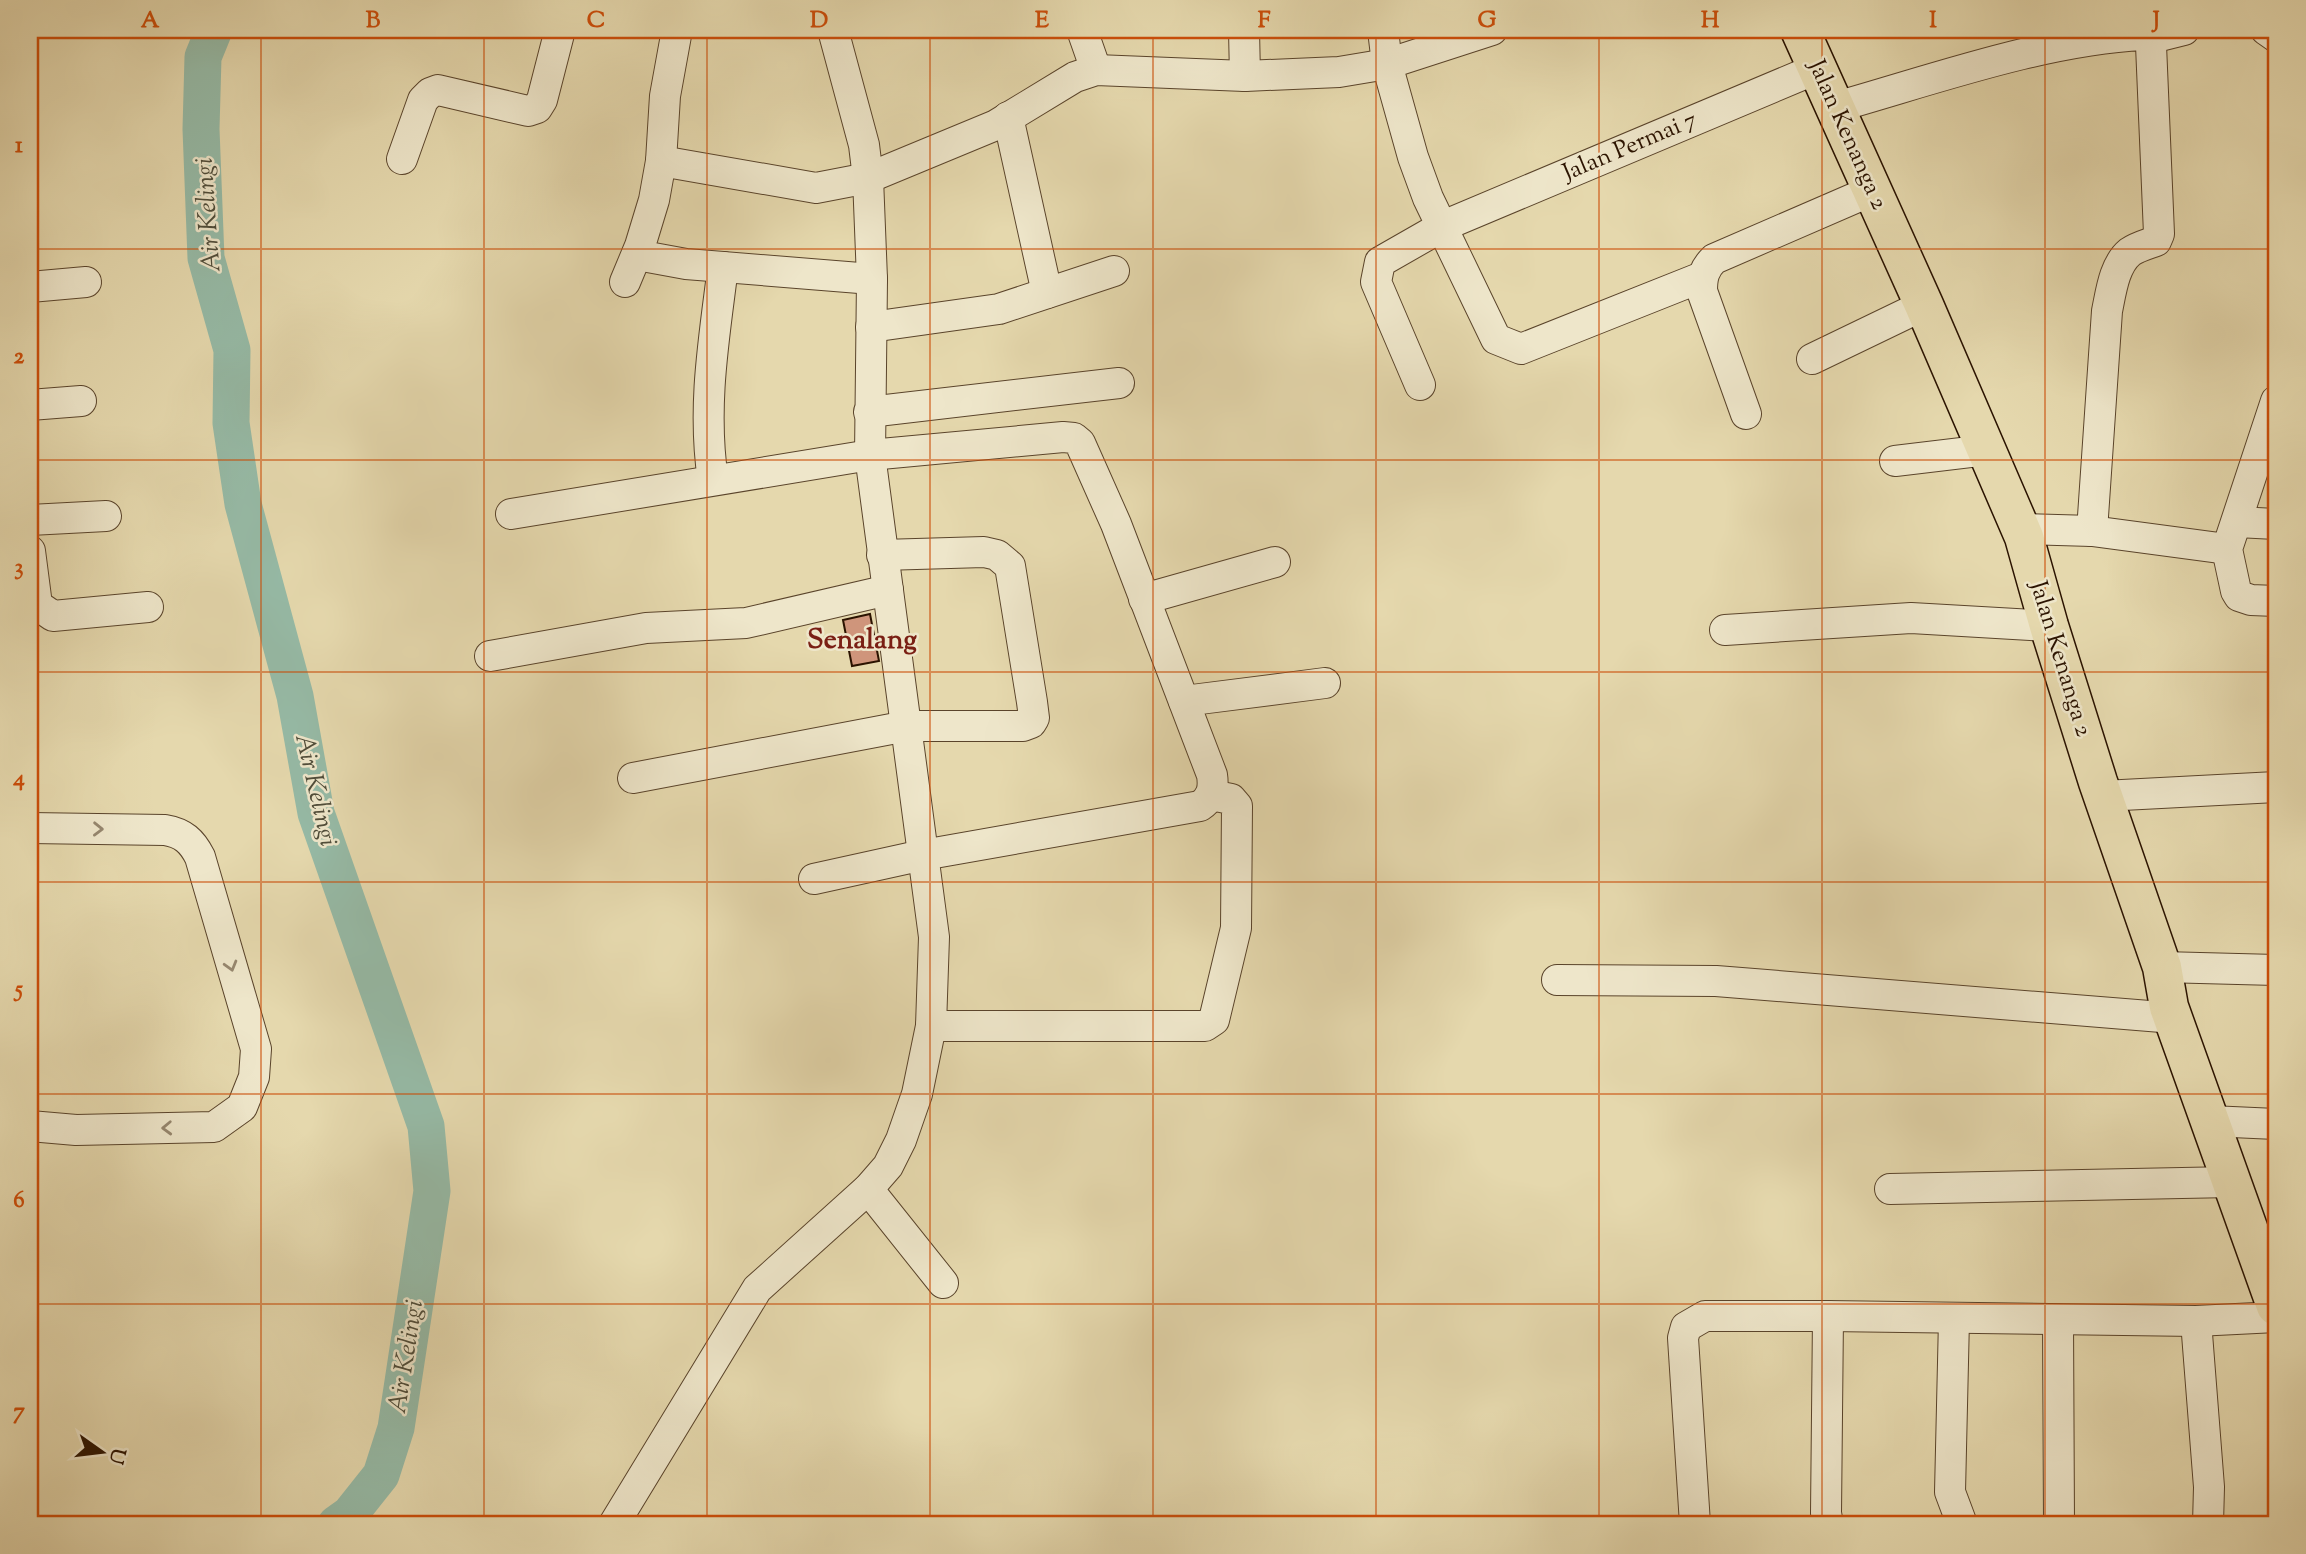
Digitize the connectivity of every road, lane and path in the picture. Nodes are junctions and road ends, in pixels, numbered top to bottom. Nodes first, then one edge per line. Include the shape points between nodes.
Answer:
1 (560, 30) edge
2 (677, 30) edge
3 (834, 30) edge
4 (1082, 30) edge
5 (1244, 30) edge
6 (1383, 30) edge
7 (1492, 30) edge
8 (1800, 30) edge
9 (2184, 30) edge
10 (2266, 30) edge
11 (2276, 37) edge
12 (2148, 39) junction
13 (1387, 64) junction
14 (1816, 68) junction
15 (1096, 70) junction
16 (1245, 76) junction
17 (1836, 107) junction
18 (1008, 117) junction
19 (402, 159) dead end
20 (661, 161) junction
21 (868, 178) junction
22 (1871, 191) junction
23 (1443, 226) junction
24 (636, 255) junction
25 (723, 267) junction
26 (1114, 271) dead end
27 (1702, 277) junction
28 (872, 279) junction
29 (86, 282) dead end
30 (625, 282) dead end
31 (30, 287) edge
32 (1047, 293) junction
33 (1924, 305) junction
34 (872, 327) junction
35 (1812, 359) dead end
36 (1119, 383) dead end
37 (1420, 386) dead end
38 (81, 401) dead end
39 (2276, 401) edge
40 (30, 405) edge
41 (869, 412) junction
42 (1746, 414) dead end
43 (1987, 450) junction
44 (870, 455) junction
45 (1895, 461) dead end
46 (713, 480) junction
47 (511, 514) dead end
48 (106, 516) dead end
49 (30, 520) edge
50 (2276, 524) edge
51 (2021, 529) junction
52 (2092, 531) junction
53 (2232, 536) junction
54 (30, 551) edge
55 (882, 555) junction
56 (1275, 562) dead end
57 (888, 590) junction
58 (1144, 599) junction
59 (2276, 600) edge
60 (148, 607) dead end
61 (2049, 626) junction
62 (1725, 630) dead end
63 (490, 656) dead end
64 (1325, 683) dead end
65 (1184, 701) junction
66 (907, 726) junction
67 (633, 778) dead end
68 (2276, 787) edge
69 (1211, 795) junction
70 (2103, 796) junction
71 (30, 828) edge
72 (923, 855) junction
73 (814, 879) dead end
74 (2162, 967) junction
75 (2276, 970) edge
76 (1557, 980) dead end
77 (2174, 1018) junction
78 (931, 1026) junction
79 (2210, 1121) junction
80 (2276, 1125) edge
81 (30, 1126) edge
82 (2232, 1182) junction
83 (868, 1189) junction
84 (1890, 1189) dead end
85 (2270, 1270) edge
86 (943, 1283) dead end
87 (2276, 1306) edge
88 (1828, 1316) junction
89 (2276, 1317) edge
90 (1954, 1319) junction
91 (2058, 1320) junction
92 (2196, 1321) junction
93 (614, 1524) edge
94 (1695, 1524) edge
95 (1828, 1524) edge
96 (1962, 1524) edge
97 (2059, 1524) edge
98 (2208, 1524) edge

1 - 19 street via 537,108 528,111 438,90 430,93 423,100
2 - 20 street via 665,96
3 - 21 street
4 - 15 street
5 - 16 street
6 - 13 street
7 - 13 street
8 - 14 main road, Jalan Kenanga 2
9 - 12 street
10 - 11 street
12 - 17 street via 2143,35 2112,37 2030,52
12 - 52 street via 2159,233 2157,241 2129,253 2119,265 2111,293
13 - 16 street via 1339,72
13 - 23 street via 1417,167
14 - 17 main road, Jalan Kenanga 2
14 - 23 street, Jalan Permai 7
15 - 16 street
15 - 18 street via 1075,77
17 - 22 main road, Jalan Kenanga 2
18 - 21 street
18 - 32 street
20 - 21 street via 816,188
20 - 24 street
21 - 28 street
22 - 27 street via 1714,259
22 - 33 main road, Jalan Kenanga 2
23 - 27 street via 1496,340 1521,349
23 - 37 street, Jalan Permai 7 via 1380,262 1377,272 1376,282
24 - 25 street
24 - 30 street
25 - 28 street
25 - 46 street via 708,391
26 - 32 street
27 - 42 street via 1702,291
28 - 34 street
29 - 31 street
32 - 34 street via 989,311
33 - 35 street
33 - 43 main road, Jalan Kenanga 2
34 - 41 street
36 - 41 street
38 - 40 street
39 - 53 street
41 - 44 street
43 - 45 street
43 - 51 main road, Jalan Kenanga 2
44 - 46 street
44 - 55 street
44 - 58 street via 1073,438 1084,450
46 - 47 street
48 - 49 street
50 - 53 street
51 - 52 street
51 - 61 main road, Jalan Kenanga 2
52 - 53 street
53 - 59 street via 2239,596
54 - 60 street via 37,605 53,616
55 - 57 street
55 - 66 street via 984,552 997,555 1010,566 1034,718 1023,726
56 - 58 street
57 - 63 street via 746,624 646,628
57 - 66 street
58 - 65 street
61 - 62 street via 1911,618
61 - 70 main road, Jalan Kenanga 2
64 - 65 street
65 - 69 street via 1212,775
66 - 67 street
66 - 72 street
68 - 70 street
69 - 72 street via 1200,806
69 - 78 street via 1231,799 1237,806 1236,928 1214,1020 1205,1026
70 - 74 main road, Jalan Kenanga 2
71 -> 81 street via 165,830 186,837 200,858 256,1049 254,1077 242,1107 214,1127 76,1130
72 - 73 street
72 - 78 street via 934,937
74 - 75 street
74 - 77 main road, Jalan Kenanga 2
76 - 77 street via 1716,981
77 - 79 main road, Jalan Kenanga 2
78 - 83 street via 917,1094 901,1140 888,1166
79 - 80 street
79 - 82 main road, Jalan Kenanga 2
82 - 84 street
82 - 85 main road, Jalan Kenanga 2
83 - 86 street
83 - 93 street via 757,1289
85 - 87 main road, Jalan Kenanga 2
88 - 90 street
88 - 94 street via 1705,1316 1686,1327
88 - 95 street
89 - 92 street
90 - 91 street
90 - 96 street via 1950,1492
91 - 92 street
91 - 97 street
92 - 98 street

